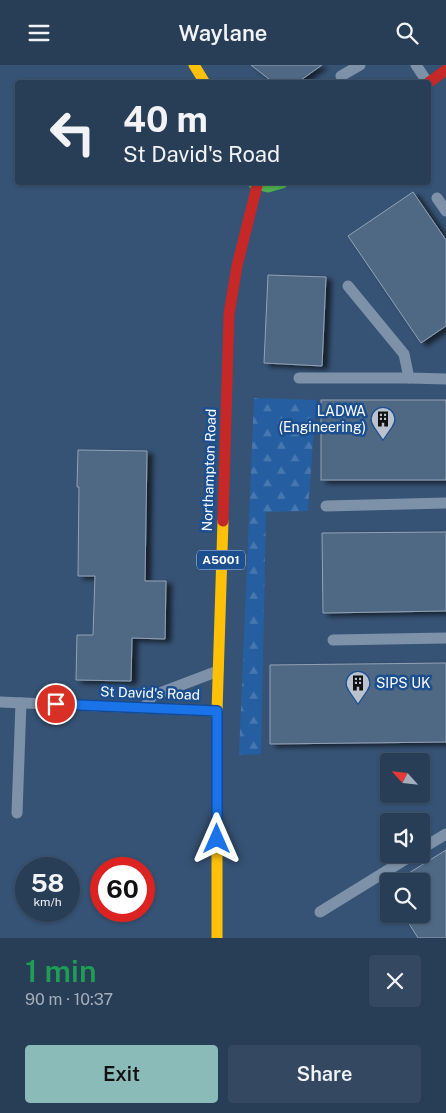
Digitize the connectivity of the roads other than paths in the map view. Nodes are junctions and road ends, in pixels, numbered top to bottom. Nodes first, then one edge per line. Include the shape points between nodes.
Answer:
1 (194, 65) edge
2 (360, 65) edge
3 (416, 65) edge
4 (446, 70) edge
5 (341, 76) dead end
6 (204, 80) edge
7 (426, 80) edge
8 (431, 81) edge
9 (255, 185) edge
10 (258, 185) edge
11 (279, 185) edge
12 (437, 197) dead end
13 (446, 211) edge
14 (348, 286) dead end
15 (299, 378) dead end
16 (409, 378) junction
17 (446, 379) edge
18 (446, 503) edge
19 (326, 505) dead end
20 (446, 638) edge
21 (333, 640) dead end
22 (218, 671) junction
23 (0, 702) edge
24 (21, 703) junction
25 (144, 708) junction
26 (217, 711) junction
27 (17, 813) dead end
28 (446, 834) edge
29 (430, 844) edge
30 (399, 863) edge
31 (320, 912) dead end
32 (217, 938) edge

1 - 6 main road
2 - 5 lane
3 - 7 lane
4 - 8 main road
9 - 22 main road, Northampton Road / A5001 via 232,284 229,314
10 - 11 main road, A5001 via 268,188
12 - 13 lane
14 - 16 lane via 404,354
15 - 16 lane
16 - 17 lane
18 - 19 lane
20 - 21 lane
22 - 25 lane via 152,696
22 - 26 main road, Northampton Road / A5001
23 - 24 lane, St David's Road
24 - 25 lane, St David's Road
24 - 27 lane
25 - 26 lane, St David's Road
26 - 32 main road, Northampton Road / A5001
28 - 29 lane
30 - 31 lane

